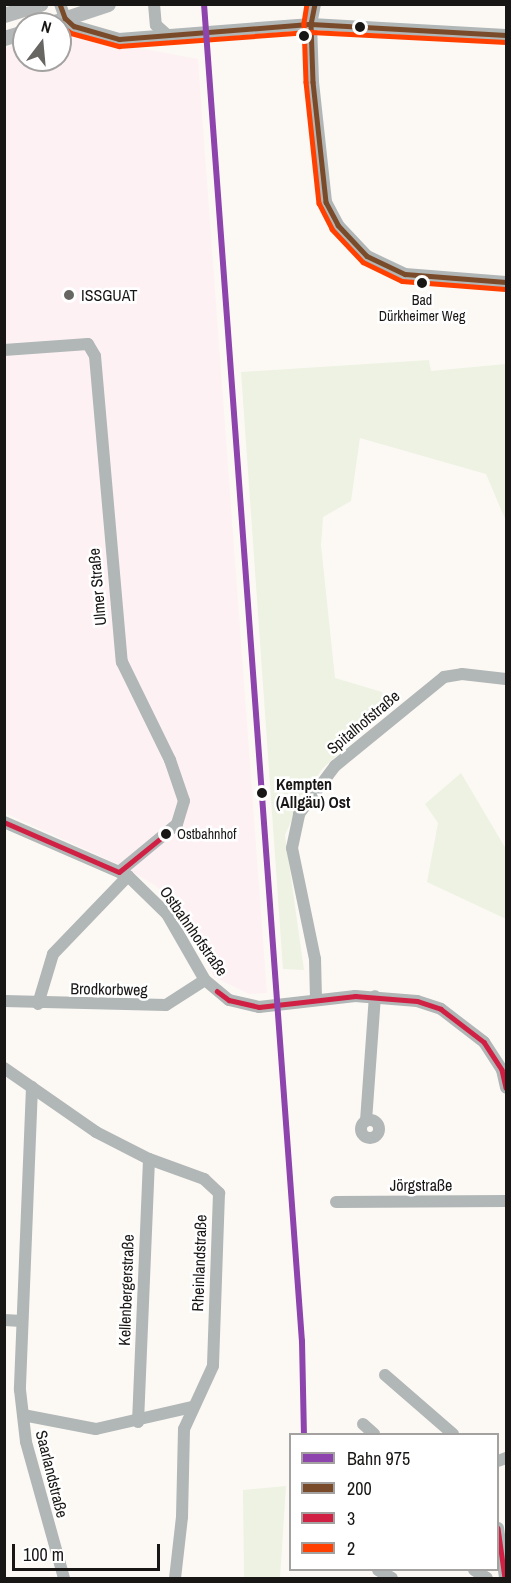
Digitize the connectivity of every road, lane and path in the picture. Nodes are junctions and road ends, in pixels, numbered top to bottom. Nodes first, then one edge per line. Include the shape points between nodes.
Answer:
1 (40, 4) edge
2 (108, 4) edge
3 (154, 4) edge
4 (315, 4) edge
5 (63, 11) edge
6 (4, 15) edge
7 (311, 24) junction
8 (167, 35) junction
9 (507, 35) edge
10 (507, 282) edge
11 (4, 350) edge
12 (507, 679) edge
13 (4, 822) edge
14 (124, 874) junction
15 (205, 980) junction
16 (375, 996) junction
17 (316, 999) junction
18 (4, 1001) edge
19 (38, 1004) junction
20 (4, 1068) edge
21 (32, 1087) junction
22 (507, 1088) edge
23 (366, 1121) dead end
24 (149, 1159) junction
25 (507, 1201) edge
26 (336, 1202) dead end
27 (4, 1320) edge
28 (22, 1321) junction
29 (385, 1375) dead end
30 (192, 1407) junction
31 (23, 1415) junction
32 (138, 1422) junction
33 (363, 1424) dead end
34 (373, 1433) edge
35 (452, 1433) edge
36 (499, 1535) edge
37 (64, 1578) edge
38 (175, 1578) edge
39 (505, 1578) edge

1 - 6 main road
2 - 5 main road
3 - 8 street via 156,25
4 - 7 street
5 - 8 street via 74,26 119,39
7 - 8 street
7 - 9 street
7 - 10 street via 326,202 349,241 374,260 405,274
11 - 14 street, Ulmer Straße via 88,344 95,356 122,662 170,760 184,801 177,824
12 - 17 street, Spitalhofstraße via 462,674 444,677 335,766 299,814 292,848 315,959
13 - 14 street, Ostbahnhofstraße
14 - 15 street, Ostbahnhofstraße via 167,914
14 - 19 street via 53,954
15 - 17 street, Ostbahnhofstraße via 229,1000 259,1007
15 - 19 street, Brodkorbweg via 166,1005
16 - 17 street, Ostbahnhofstraße
16 - 22 street, Ostbahnhofstraße via 398,997 441,1009 484,1042 502,1070
16 - 23 street
18 - 19 street, Brodkorbweg
20 - 21 street, Rheinlandstraße
21 - 24 street, Rheinlandstraße via 96,1132
21 - 28 street, Saarlandstraße
24 - 30 street, Rheinlandstraße via 216,1187 219,1193 213,1366
24 - 32 street, Kellenbergerstraße
25 - 26 street, Jörgstraße
27 - 28 street
28 - 31 street, Saarlandstraße
29 - 35 street
30 - 32 street
30 - 38 street, Rheinlandstraße via 184,1429 183,1517
31 - 32 street via 96,1429
31 - 37 street, Saarlandstraße via 31,1463
33 - 34 street
36 - 39 street

